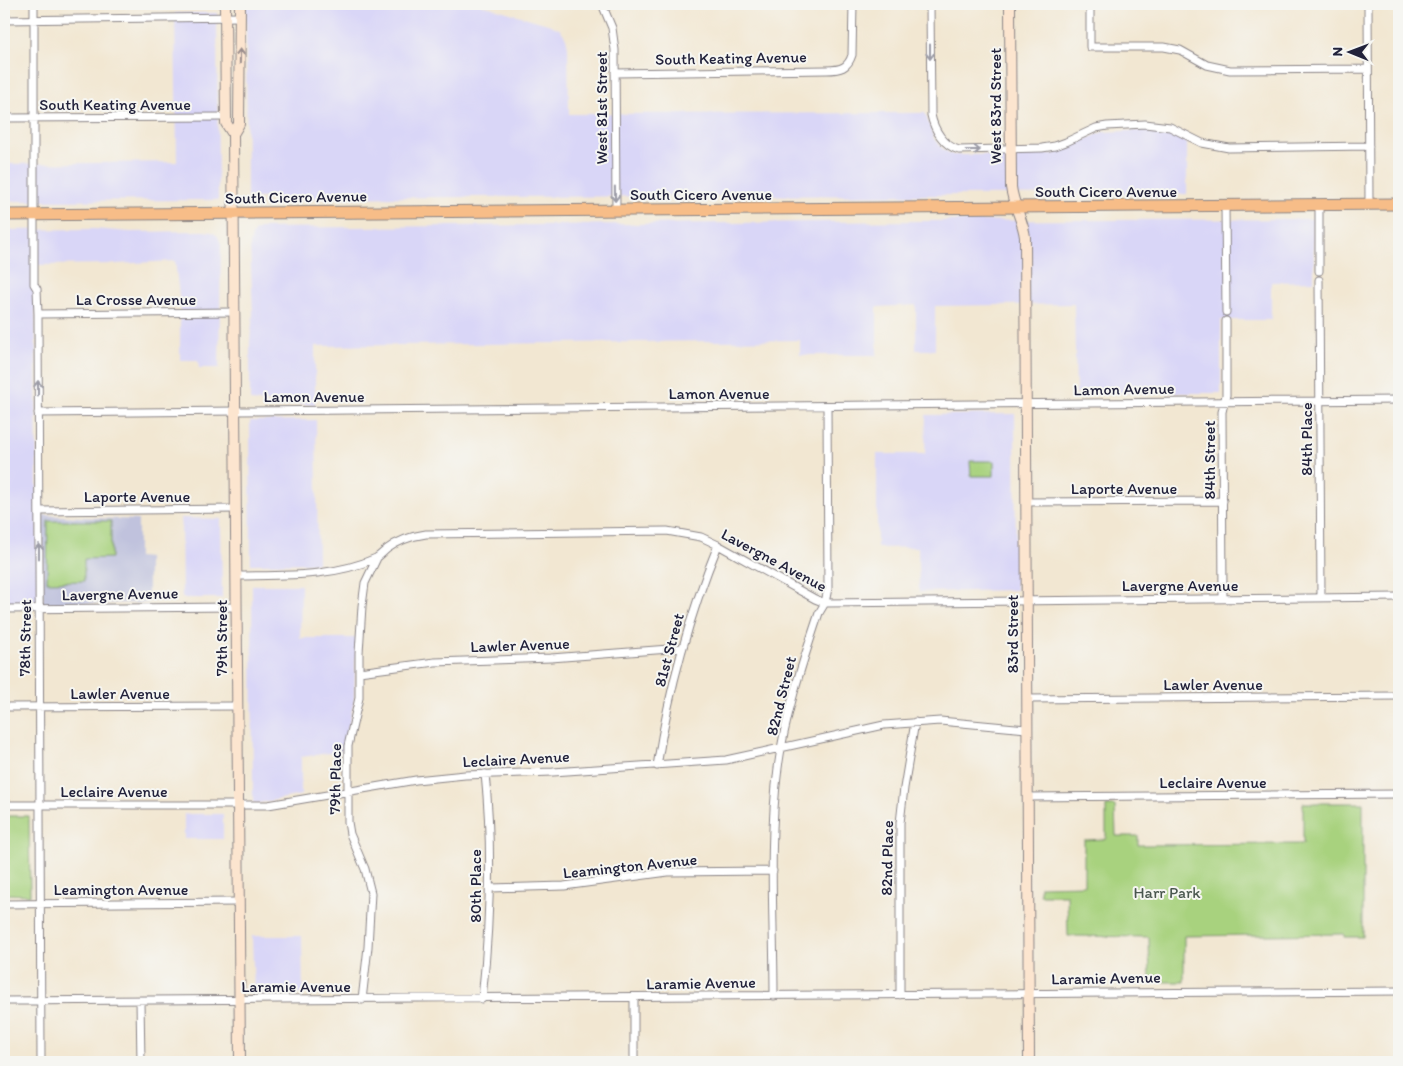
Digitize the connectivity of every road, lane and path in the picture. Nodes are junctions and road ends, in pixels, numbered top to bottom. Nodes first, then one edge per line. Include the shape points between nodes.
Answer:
1 (34, 4) edge
2 (225, 4) edge
3 (240, 4) edge
4 (612, 4) edge
5 (853, 4) edge
6 (930, 4) edge
7 (1010, 4) edge
8 (1090, 4) edge
9 (1368, 4) edge
10 (603, 5) edge
11 (225, 17) junction
12 (240, 17) junction
13 (34, 19) junction
14 (4, 20) edge
15 (1368, 69) junction
16 (615, 73) junction
17 (227, 116) junction
18 (4, 118) edge
19 (34, 118) junction
20 (233, 134) junction
21 (1369, 146) junction
22 (1010, 150) junction
23 (1369, 204) junction
24 (1399, 204) edge
25 (1319, 205) junction
26 (1225, 206) junction
27 (1015, 208) junction
28 (616, 210) junction
29 (233, 214) junction
30 (4, 215) edge
31 (34, 215) junction
32 (1319, 271) dead end
33 (1319, 280) dead end
34 (234, 312) junction
35 (1226, 312) dead end
36 (38, 314) junction
37 (1226, 321) dead end
38 (1320, 400) junction
39 (1399, 400) edge
40 (1225, 401) junction
41 (1024, 404) junction
42 (827, 406) junction
43 (235, 410) junction
44 (38, 412) junction
45 (1223, 501) junction
46 (1026, 502) junction
47 (236, 509) junction
48 (39, 511) junction
49 (718, 545) junction
50 (377, 558) junction
51 (236, 576) junction
52 (1399, 597) edge
53 (1321, 598) junction
54 (1223, 599) junction
55 (1026, 600) junction
56 (826, 603) junction
57 (236, 607) junction
58 (4, 609) edge
59 (39, 609) junction
60 (682, 648) junction
61 (359, 672) junction
62 (1399, 696) edge
63 (1027, 699) junction
64 (237, 706) junction
65 (4, 707) edge
66 (39, 707) junction
67 (915, 722) junction
68 (1027, 729) junction
69 (781, 749) junction
70 (657, 766) junction
71 (485, 774) junction
72 (348, 792) junction
73 (1399, 794) edge
74 (1027, 797) junction
75 (238, 804) junction
76 (4, 805) edge
77 (40, 805) junction
78 (773, 871) junction
79 (491, 888) junction
80 (238, 902) junction
81 (40, 903) junction
82 (4, 904) edge
83 (1399, 991) edge
84 (1028, 993) junction
85 (900, 995) junction
86 (774, 996) junction
87 (634, 998) junction
88 (482, 999) junction
89 (362, 1000) junction
90 (41, 1001) junction
91 (140, 1001) junction
92 (239, 1001) junction
93 (4, 1002) edge
94 (41, 1062) edge
95 (141, 1062) edge
96 (240, 1062) edge
97 (634, 1062) edge
98 (1029, 1062) edge

1 - 13 street, 78th Street
2 - 11 main road
3 - 12 main road
4 - 10 street
5 - 16 street, South Keating Avenue via 852,55 842,69
6 -> 22 street via 930,115 933,124 953,148
7 - 22 main road, West 83rd Street
8 - 15 street via 1090,47 1164,47 1180,50 1207,65 1230,70
9 - 15 street
10 - 16 street, West 81st Street via 614,38
11 - 12 street
11 - 13 street
11 - 17 main road
20 -> 12 main road via 239,124
13 - 14 street
13 - 19 street, 78th Street
15 - 21 street
16 -> 28 street, West 81st Street
17 - 19 street, South Keating Avenue
17 - 20 main road via 226,123
18 - 19 street, South Keating Avenue
19 - 31 street, 78th Street
20 - 29 main road, 79th Street
21 - 22 street via 1229,148 1202,143 1170,128 1145,124 1096,128 1055,146
21 - 23 street
22 - 27 main road, West 83rd Street
23 - 24 main road, South Cicero Avenue
23 - 25 main road, South Cicero Avenue
25 - 26 main road, South Cicero Avenue
25 - 32 street
26 - 27 main road, South Cicero Avenue
26 - 35 street
27 - 28 main road, South Cicero Avenue
27 - 41 main road, 83rd Street via 1025,237
28 - 29 main road, South Cicero Avenue
29 - 31 main road, South Cicero Avenue
29 - 34 main road, 79th Street
30 - 31 main road, South Cicero Avenue
31 - 36 street, 78th Street via 34,284 38,289
33 - 38 street, 84th Place
34 - 36 street, La Crosse Avenue
34 - 43 main road, 79th Street
44 -> 36 street, 78th Street
37 - 40 street, 84th Street
38 - 39 street, Lamon Avenue
38 - 40 street, Lamon Avenue
38 - 53 street, 84th Place
40 - 41 street, Lamon Avenue
40 - 45 street, 84th Street via 1222,412
41 - 42 street, Lamon Avenue
41 - 46 main road, 83rd Street
42 - 43 street, Lamon Avenue
42 - 56 street, 82nd Street
43 - 44 street, Lamon Avenue
43 - 47 main road, 79th Street
44 - 48 street, 78th Street
45 - 46 street, Laporte Avenue
45 - 54 street, 84th Street
46 - 55 main road, 83rd Street
47 - 48 street, Laporte Avenue
47 - 51 main road, 79th Street
59 -> 48 street, 78th Street
49 - 50 street, Lavergne Avenue via 701,537 667,531 426,534 400,541
49 - 56 street, Lavergne Avenue
49 - 60 street, 81st Street
50 - 51 street, Lavergne Avenue via 324,573
50 - 61 street, 79th Place via 368,574 364,592
51 - 57 main road, 79th Street
52 - 53 street, Lavergne Avenue
53 - 54 street, Lavergne Avenue
54 - 55 street, Lavergne Avenue
55 - 56 street, Lavergne Avenue
55 - 63 main road, 83rd Street
56 - 69 street, 82nd Street via 819,613 794,690
57 - 59 street, Lavergne Avenue
57 - 64 main road, 79th Street
58 - 59 street, Lavergne Avenue
59 - 66 street, 78th Street
60 - 61 street, Lawler Avenue via 551,658 436,662
60 - 70 street, 81st Street via 664,719
61 - 72 street, 79th Place via 358,704 348,746
62 - 63 street, Lawler Avenue
63 - 68 main road, 83rd Street
64 - 66 street, Lawler Avenue
64 - 75 main road, 79th Street
65 - 66 street, Lawler Avenue
66 - 77 street, 78th Street
67 - 68 street, Leclaire Avenue via 940,721
67 - 69 street, Leclaire Avenue via 884,725
67 - 85 street, 82nd Place via 900,823
68 - 74 main road, 83rd Street
69 - 70 street, Leclaire Avenue via 726,760
69 - 78 street, 82nd Street via 775,801
70 - 71 street, Leclaire Avenue
71 - 72 street, Leclaire Avenue via 416,780
71 - 79 street, 80th Place
72 - 75 street, Leclaire Avenue via 268,805
72 - 89 street, 79th Place via 350,834 371,893
73 - 74 street, Leclaire Avenue
74 - 84 main road, 83rd Street
75 - 77 street, Leclaire Avenue
75 - 80 main road, 79th Street
76 - 77 street, Leclaire Avenue
77 - 81 street, 78th Street
78 - 79 street, Leamington Avenue via 668,872 564,886
78 - 86 street, 82nd Street
79 - 88 street, 80th Place
80 - 81 street, Leamington Avenue
80 - 92 main road, 79th Street
81 - 82 street, Leamington Avenue
81 - 90 street, 78th Street
83 - 84 street, Laramie Avenue
84 - 85 street, Laramie Avenue
84 - 98 main road, 83rd Street
85 - 86 street, Laramie Avenue
86 - 87 street, Laramie Avenue
87 - 88 street, Laramie Avenue
87 - 97 street
88 - 89 street, Laramie Avenue
89 - 92 street, Laramie Avenue
90 - 91 street, Laramie Avenue
90 - 93 street, Laramie Avenue
90 - 94 street, 78th Street
91 - 92 street, Laramie Avenue
91 - 95 street
92 - 96 main road, 79th Street

